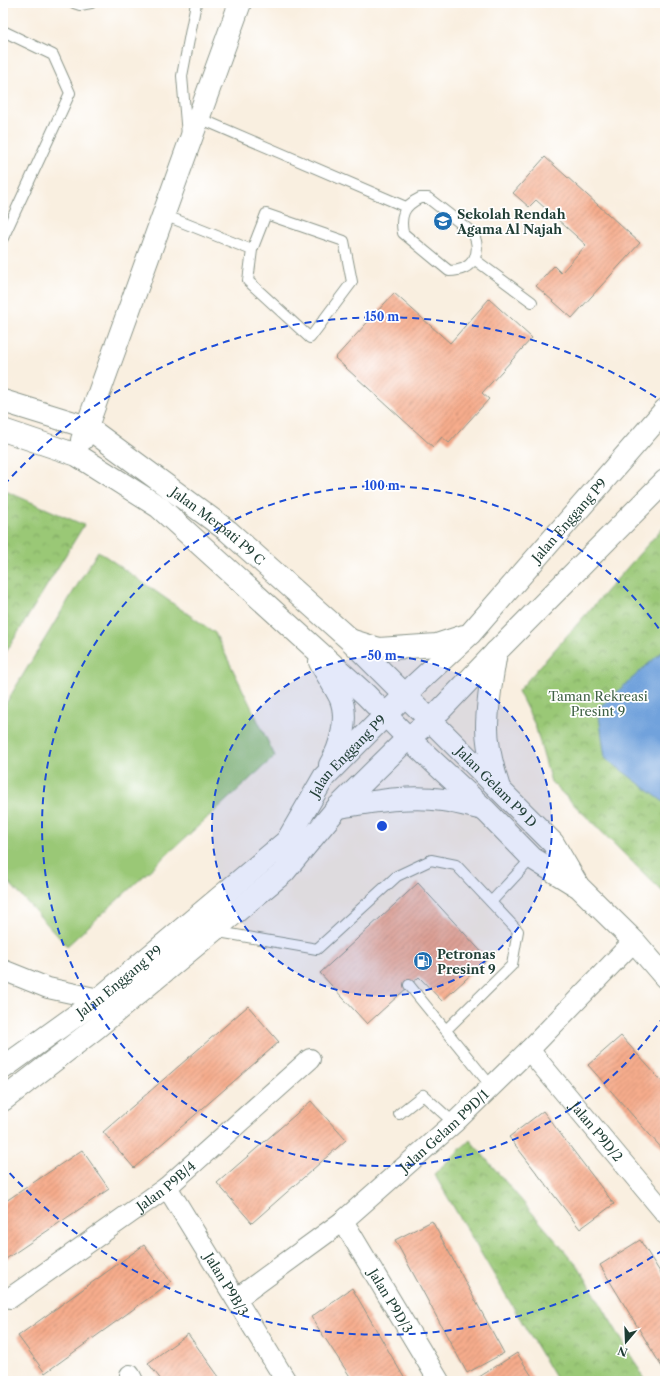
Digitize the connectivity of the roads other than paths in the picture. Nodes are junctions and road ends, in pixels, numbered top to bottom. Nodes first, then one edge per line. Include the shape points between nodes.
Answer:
1 (74, 3) edge
2 (91, 3) edge
3 (196, 3) edge
4 (240, 3) edge
5 (3, 31) edge
6 (199, 118) junction
7 (188, 149) junction
8 (406, 207) junction
9 (164, 215) junction
10 (3, 238) edge
11 (252, 250) junction
12 (474, 258) junction
13 (532, 302) dead end
14 (3, 401) edge
15 (665, 410) edge
16 (88, 427) junction
17 (3, 430) edge
18 (77, 455) junction
19 (665, 481) edge
20 (470, 634) junction
21 (350, 640) junction
22 (308, 642) junction
23 (496, 652) junction
24 (404, 695) junction
25 (385, 716) junction
26 (430, 721) junction
27 (408, 738) junction
28 (324, 776) junction
29 (499, 788) junction
30 (338, 807) junction
31 (484, 809) junction
32 (532, 858) junction
33 (579, 887) junction
34 (491, 902) junction
35 (212, 931) junction
36 (634, 941) junction
37 (3, 970) edge
38 (665, 977) edge
39 (409, 985) dead end
40 (99, 999) junction
41 (446, 1030) junction
42 (529, 1050) junction
43 (310, 1059) dead end
44 (3, 1068) edge
45 (491, 1086) junction
46 (3, 1100) edge
47 (399, 1114) dead end
48 (454, 1123) junction
49 (167, 1187) junction
50 (665, 1213) edge
51 (343, 1221) junction
52 (10, 1298) dead end
53 (236, 1300) junction
54 (286, 1381) edge
55 (439, 1381) edge

1 - 2 lane
3 - 7 lane via 182,76
4 - 6 main road
5 - 10 lane via 53,55 70,93
6 - 7 main road
6 - 8 lane
7 - 9 main road
8 - 12 lane via 412,202 428,198 473,233 477,241
8 - 12 lane via 401,220 403,233 449,271 464,269
9 - 11 lane
9 - 16 main road
11 - 11 lane via 266,214 344,241 352,282 310,338 248,281
12 - 13 lane
14 - 16 main road, Jalan Merpati P9 C
15 - 20 main road, Jalan Enggang P9
16 - 18 main road
16 - 21 main road, Jalan Merpati P9 C via 228,531
17 - 18 main road, Jalan Merpati P9 C
18 - 22 main road, Jalan Merpati P9 C via 159,507
19 - 23 main road, Jalan Enggang P9
20 - 21 main road via 437,645 379,649
20 - 24 main road, Jalan Enggang P9
21 - 24 main road, Jalan Merpati P9 C
22 - 25 main road, Jalan Merpati P9 C
22 - 28 main road via 341,698 343,714 337,754
23 - 26 main road, Jalan Enggang P9
23 - 29 main road via 487,730 492,765
24 - 25 main road, Jalan Enggang P9
24 - 26 main road, Jalan Gelam P9 D
25 - 27 main road
25 - 28 main road, Jalan Enggang P9
26 - 27 main road, Jalan Enggang P9
26 - 29 main road, Jalan Gelam P9 D
27 - 30 main road, Jalan Enggang P9
27 - 31 main road, Jalan Gelam P9 D
28 - 40 main road, Jalan Enggang P9 via 287,841
29 - 33 main road, Jalan Gelam P9 D via 553,843
30 - 31 main road via 394,799 429,799
30 - 35 main road, Jalan Enggang P9 via 284,872
31 - 32 main road, Jalan Gelam P9 D
32 - 33 main road, Jalan Gelam P9 D
32 - 34 lane
33 - 36 main road, Jalan Gelam P9 D
34 - 35 lane via 456,865 431,860 397,876 317,949
34 - 41 lane via 518,931 512,965
35 - 46 main road, Jalan Enggang P9 via 96,1028
36 - 38 main road, Jalan Gelam P9 D
36 - 42 street, Jalan Gelam P9D/1
37 - 40 street via 48,988
39 - 41 lane
40 - 44 main road, Jalan Enggang P9
41 - 45 lane
42 - 45 street, Jalan Gelam P9D/1
42 - 50 street, Jalan P9D/2
43 - 49 street, Jalan P9B/4
45 - 48 street, Jalan Gelam P9D/1
47 - 48 lane via 423,1095
48 - 51 street, Jalan Gelam P9D/1
49 - 52 street, Jalan P9B/4
49 - 53 street, Jalan P9B/3
51 - 53 street, Jalan Gelam P9D/1
51 - 55 street, Jalan P9D/3
53 - 54 street, Jalan P9B/3

